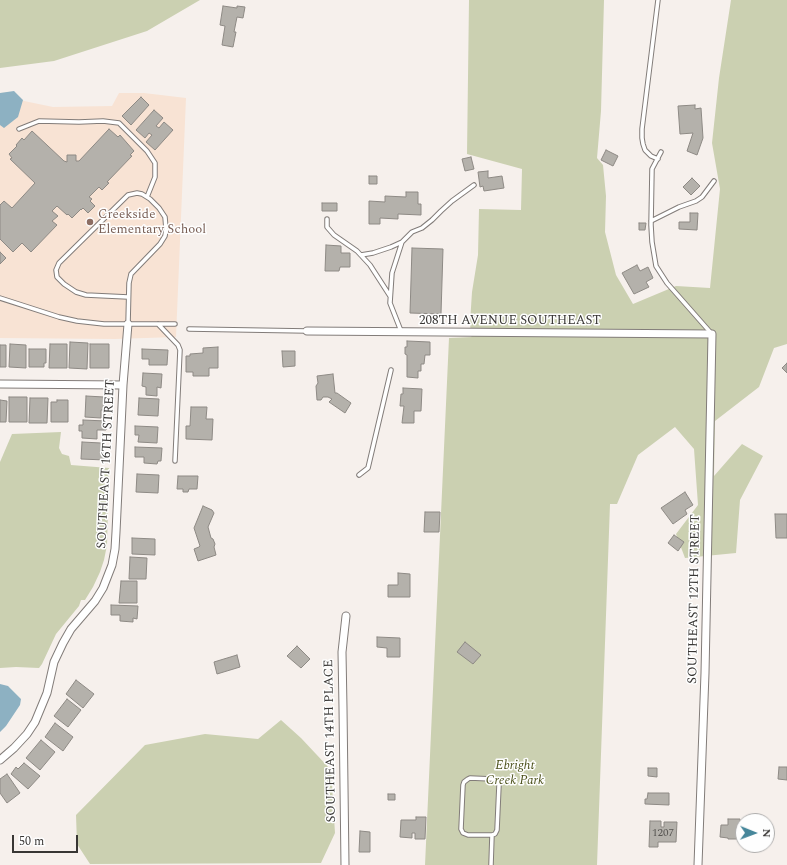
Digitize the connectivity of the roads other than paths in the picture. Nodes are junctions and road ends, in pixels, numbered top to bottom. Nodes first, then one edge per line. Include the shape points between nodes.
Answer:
1 (658, 0) edge
2 (19, 129) dead end
3 (661, 152) dead end
4 (658, 159) junction
5 (714, 181) dead end
6 (474, 185) dead end
7 (147, 197) junction
8 (327, 219) dead end
9 (651, 221) junction
10 (402, 242) junction
11 (361, 255) junction
12 (128, 297) junction
13 (390, 297) junction
14 (0, 298) edge
15 (128, 324) junction
16 (158, 324) junction
17 (175, 324) dead end
18 (189, 329) dead end
19 (307, 332) joint
20 (402, 332) junction
21 (712, 334) junction
22 (391, 370) dead end
23 (0, 384) edge
24 (123, 385) junction
25 (175, 461) dead end
26 (359, 475) dead end
27 (346, 616) dead end
28 (0, 760) edge
29 (492, 835) junction
30 (345, 865) edge
31 (492, 865) edge
32 (698, 865) edge

1 - 4 lane via 642,129 645,150
2 - 7 lane via 39,121 119,123 147,151 155,164 155,177
3 - 4 lane
4 - 9 lane via 652,170
5 - 9 lane via 696,201
6 - 10 lane
7 - 12 lane via 165,217 165,236 132,274
7 - 12 lane via 137,193 128,195 59,263 56,270 57,277 76,292 86,295
8 - 11 lane via 327,227 334,235
9 - 21 lane via 656,266
10 - 11 lane
10 - 13 lane via 392,273
11 - 13 lane
12 - 15 lane
13 - 20 lane
14 - 15 lane via 77,321
15 - 16 lane
15 - 24 street, SOUTHEAST 16TH STREET
16 - 17 lane
16 - 25 lane via 180,350
18 - 19 lane
19 - 20 street, 208TH AVENUE SOUTHEAST
20 - 21 street, 208TH AVENUE SOUTHEAST
21 - 32 street, SOUTHEAST 12TH STREET via 706,665
22 - 26 lane via 368,468
23 - 24 street
24 - 28 street, SOUTHEAST 16TH STREET via 115,549 112,565 96,601 71,629 63,643 54,662 47,693 35,722 27,734
27 - 30 street, SOUTHEAST 14TH PLACE via 342,652
29 - 29 lane via 497,830 499,785 492,779 470,778 463,785 461,829 468,835
29 - 31 lane

